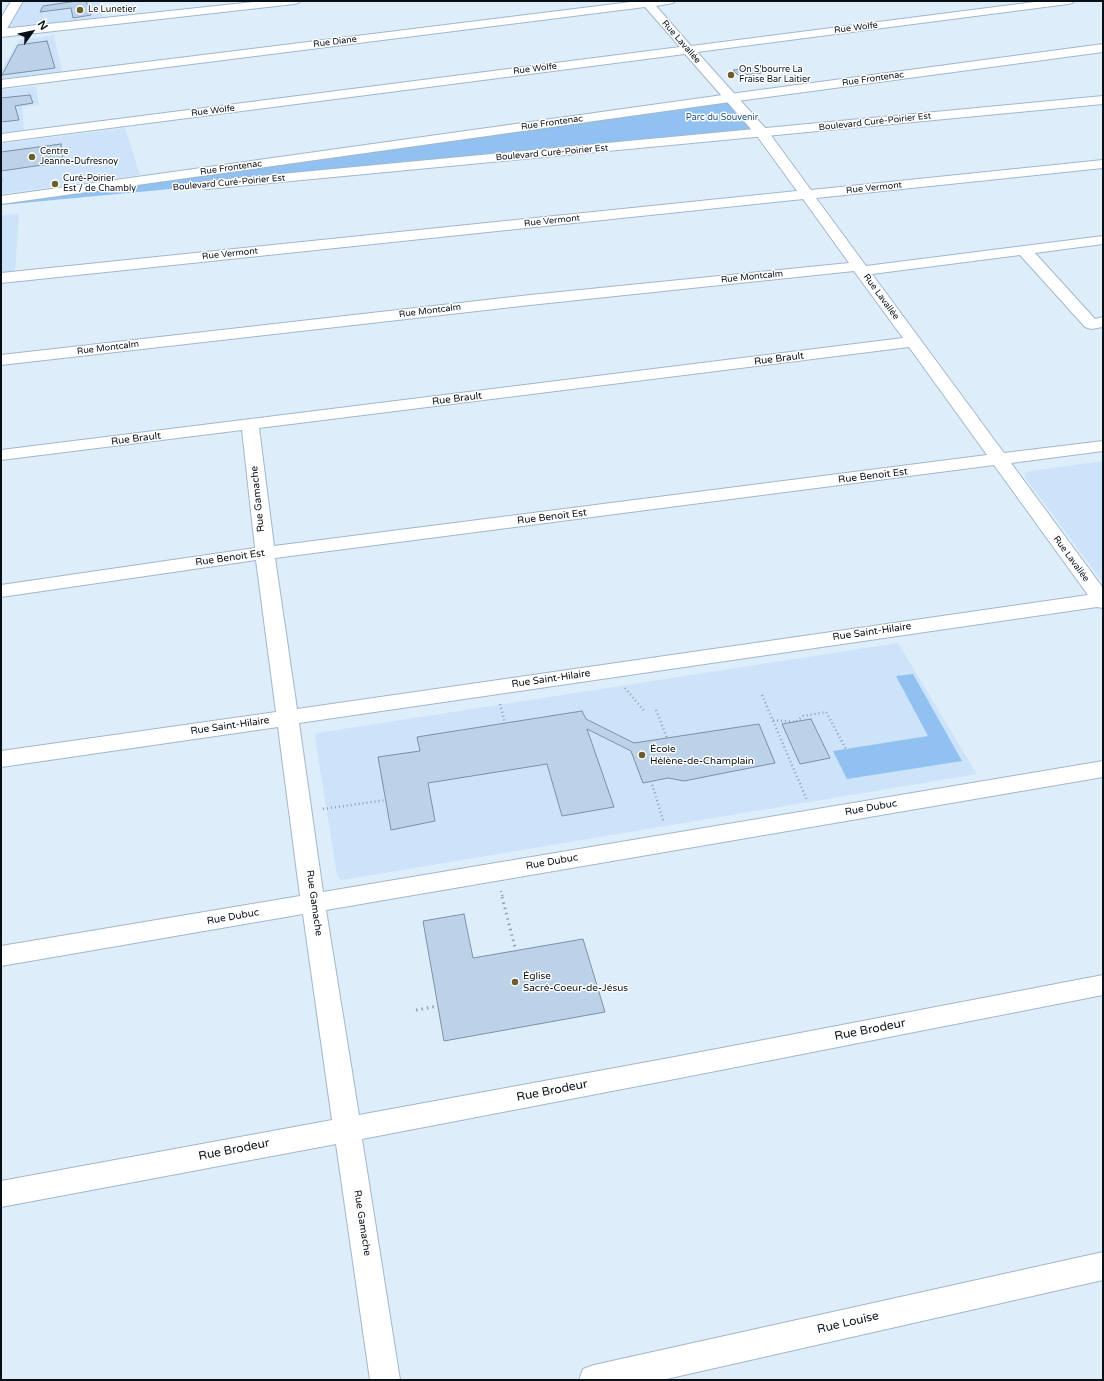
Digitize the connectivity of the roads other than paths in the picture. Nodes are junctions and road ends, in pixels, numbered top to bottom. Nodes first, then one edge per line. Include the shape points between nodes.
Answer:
1 (17, 1) edge
2 (294, 1) edge
3 (670, 1) edge
4 (1068, 1) edge
5 (646, 2) edge
6 (1, 29) edge
7 (1, 33) edge
8 (1103, 48) edge
9 (688, 50) junction
10 (1, 84) edge
11 (730, 98) junction
12 (1103, 100) edge
13 (762, 134) junction
14 (1, 138) edge
15 (1103, 164) edge
16 (807, 195) junction
17 (1, 201) edge
18 (1103, 240) edge
19 (1024, 250) junction
20 (860, 268) junction
21 (1, 278) edge
22 (1103, 322) edge
23 (914, 342) junction
24 (1, 360) edge
25 (250, 425) junction
26 (1103, 446) edge
27 (1, 455) edge
28 (1000, 460) junction
29 (264, 553) junction
30 (1, 591) edge
31 (1102, 601) edge
32 (287, 717) junction
33 (1, 759) edge
34 (1103, 769) edge
35 (313, 903) junction
36 (1, 956) edge
37 (1103, 985) edge
38 (347, 1129) junction
39 (1, 1194) edge
40 (1103, 1266) edge
41 (385, 1380) edge
42 (594, 1380) edge

1 - 6 main road
2 - 7 street
3 - 5 street, Rue Diane
4 - 9 street, Rue Wolfe
5 - 9 street, Rue Lavallée
5 - 10 street, Rue Diane
8 - 11 main road, Rue Frontenac
9 - 11 street, Rue Lavallée
9 - 14 street, Rue Wolfe
11 - 13 street, Rue Lavallée
11 - 17 main road, Rue Frontenac
12 - 13 main road, Boulevard Curé-Poirier Est
13 - 16 street, Rue Lavallée
13 - 17 main road, Boulevard Curé-Poirier Est
15 - 16 street, Rue Vermont
16 - 20 street, Rue Lavallée
16 - 21 street, Rue Vermont
18 - 19 street, Rue Montcalm
19 - 20 street, Rue Montcalm
19 - 22 street via 1091,324
20 - 23 street, Rue Lavallée
20 - 24 street, Rue Montcalm via 530,300
23 - 25 street, Rue Brault
23 - 28 street, Rue Lavallée
25 - 27 street, Rue Brault
25 - 29 street, Rue Gamache
26 - 28 street, Rue Benoit Est
28 - 29 street, Rue Benoit Est
28 - 31 street, Rue Lavallée
29 - 30 street, Rue Benoit Est
29 - 32 street, Rue Gamache
31 - 32 street, Rue Saint-Hilaire
32 - 33 street, Rue Saint-Hilaire
32 - 35 street, Rue Gamache
34 - 35 street, Rue Dubuc
35 - 36 street, Rue Dubuc
35 - 38 street, Rue Gamache
37 - 38 street, Rue Brodeur
38 - 39 street, Rue Brodeur
38 - 41 street, Rue Gamache
40 - 42 street, Rue Louise

